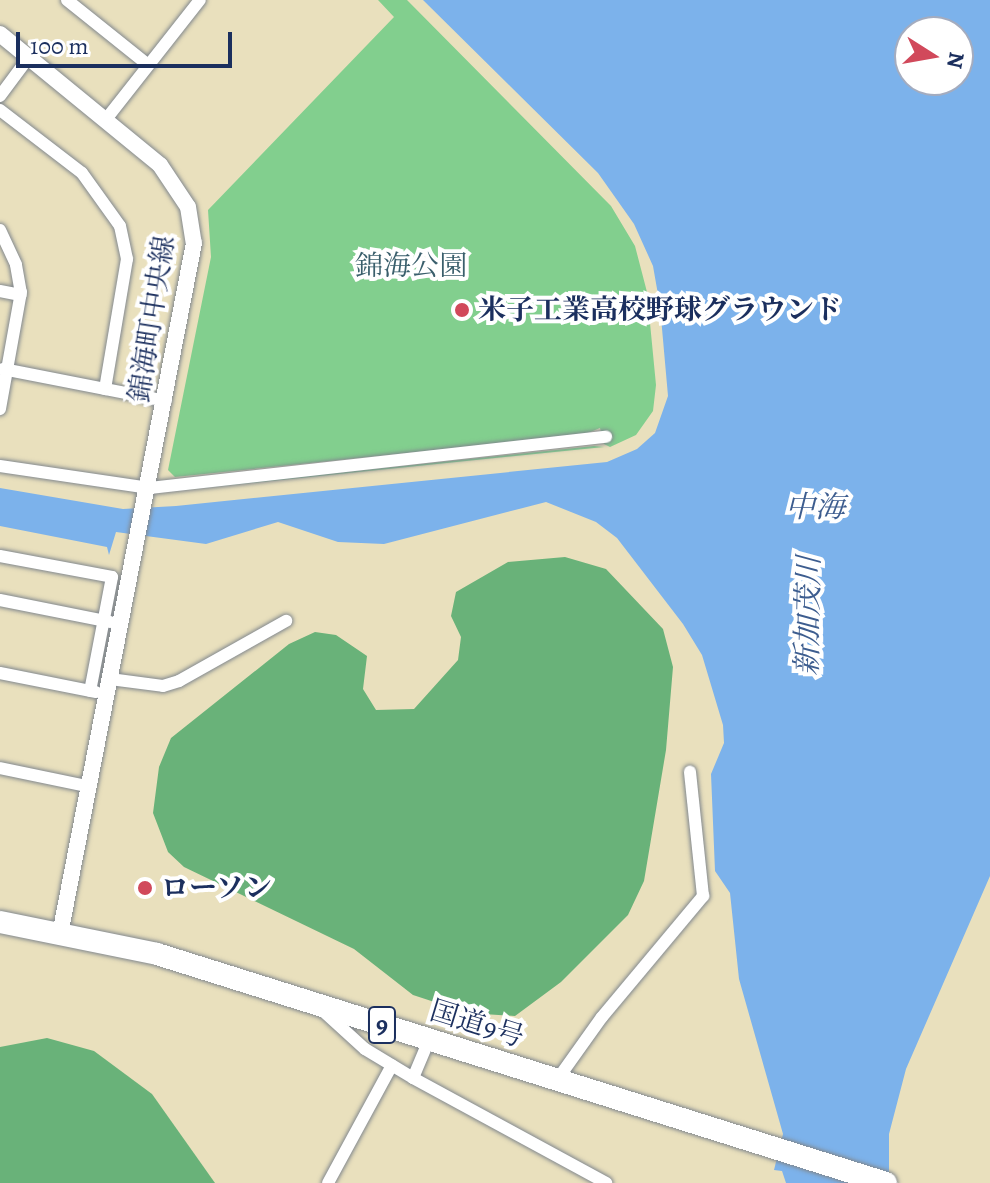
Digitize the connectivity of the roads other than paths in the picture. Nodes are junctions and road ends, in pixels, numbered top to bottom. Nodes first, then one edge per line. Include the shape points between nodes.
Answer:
1 (200, 0) edge
2 (71, 1) edge
3 (0, 34) edge
4 (29, 57) junction
5 (148, 65) junction
6 (0, 96) edge
7 (0, 110) edge
8 (107, 118) junction
9 (0, 230) edge
10 (0, 291) edge
11 (21, 295) junction
12 (4, 369) edge
13 (105, 389) junction
14 (166, 401) junction
15 (0, 409) edge
16 (606, 437) dead end
17 (0, 466) edge
18 (148, 495) junction
19 (0, 556) edge
20 (0, 600) edge
21 (103, 620) junction
22 (286, 621) dead end
23 (121, 624) junction
24 (0, 673) edge
25 (102, 688) junction
26 (0, 768) edge
27 (690, 772) dead end
28 (87, 786) junction
29 (0, 922) edge
30 (60, 934) junction
31 (318, 1005) junction
32 (429, 1040) junction
33 (392, 1065) junction
34 (413, 1078) junction
35 (557, 1080) junction
36 (328, 1183) edge
37 (606, 1183) edge
38 (886, 1183) edge

1 - 5 street
2 - 5 street
3 - 4 street, 錦海町中央線
4 - 6 street
4 - 8 street, 錦海町中央線
5 - 8 street
7 - 13 street via 82,173 120,226 127,259
8 - 14 street, 錦海町中央線 via 171,178 192,220 192,264
9 - 11 street via 16,265
10 - 11 street
11 - 12 street
12 - 13 street
12 - 15 street
13 - 14 street
14 - 18 street, 錦海町中央線
16 - 18 street
17 - 18 street
18 - 23 street, 錦海町中央線
19 - 21 street via 112,577
20 - 21 street
21 - 23 street
21 - 25 street
22 - 25 street via 179,681
23 - 25 street, 錦海町中央線
24 - 25 street
25 - 28 street, 錦海町中央線
26 - 28 street
27 - 35 street via 703,896
28 - 30 street, 錦海町中央線
29 - 30 highway, 国道9号 / 9
30 - 31 highway, 国道9号 / 9 via 157,954
31 - 32 highway, 国道9号 / 9
31 - 33 street via 336,1026
32 - 34 street
32 - 35 highway, 国道9号 / 9
33 - 34 street
33 - 36 street
34 - 37 street
35 - 38 highway, 国道9号 / 9

